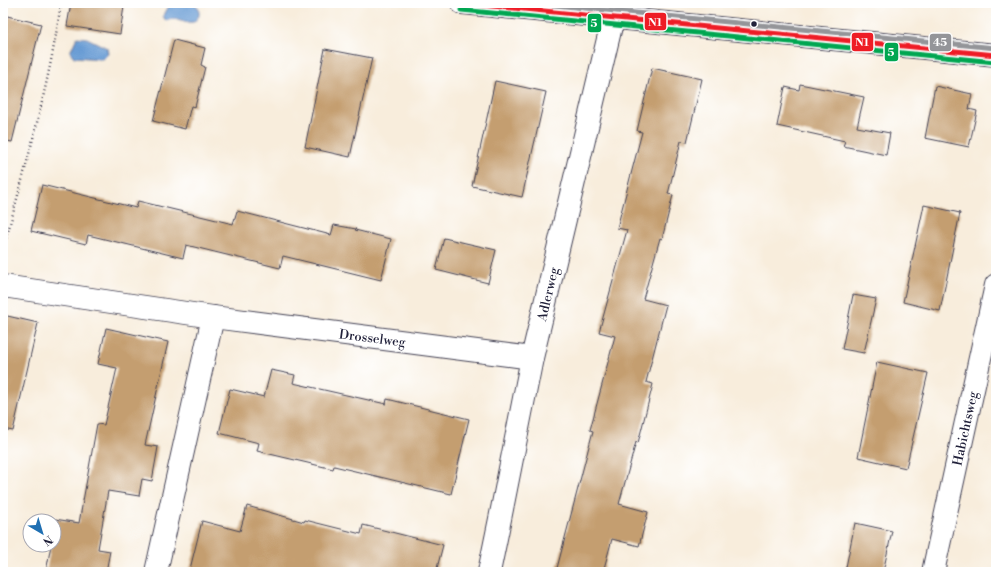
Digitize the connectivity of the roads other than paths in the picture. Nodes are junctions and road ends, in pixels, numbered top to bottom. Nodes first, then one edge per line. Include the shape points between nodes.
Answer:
1 (462, 3) edge
2 (613, 18) junction
3 (996, 55) edge
4 (996, 285) edge
5 (3, 286) edge
6 (213, 317) junction
7 (532, 358) junction
8 (156, 572) edge
9 (489, 572) edge
10 (933, 572) edge

1 - 2 street
2 - 3 street
2 - 7 street, Adlerweg
4 - 10 street, Habichtsweg
5 - 6 street, Drosselweg
6 - 7 street, Drosselweg
6 - 8 street
7 - 9 street, Adlerweg

